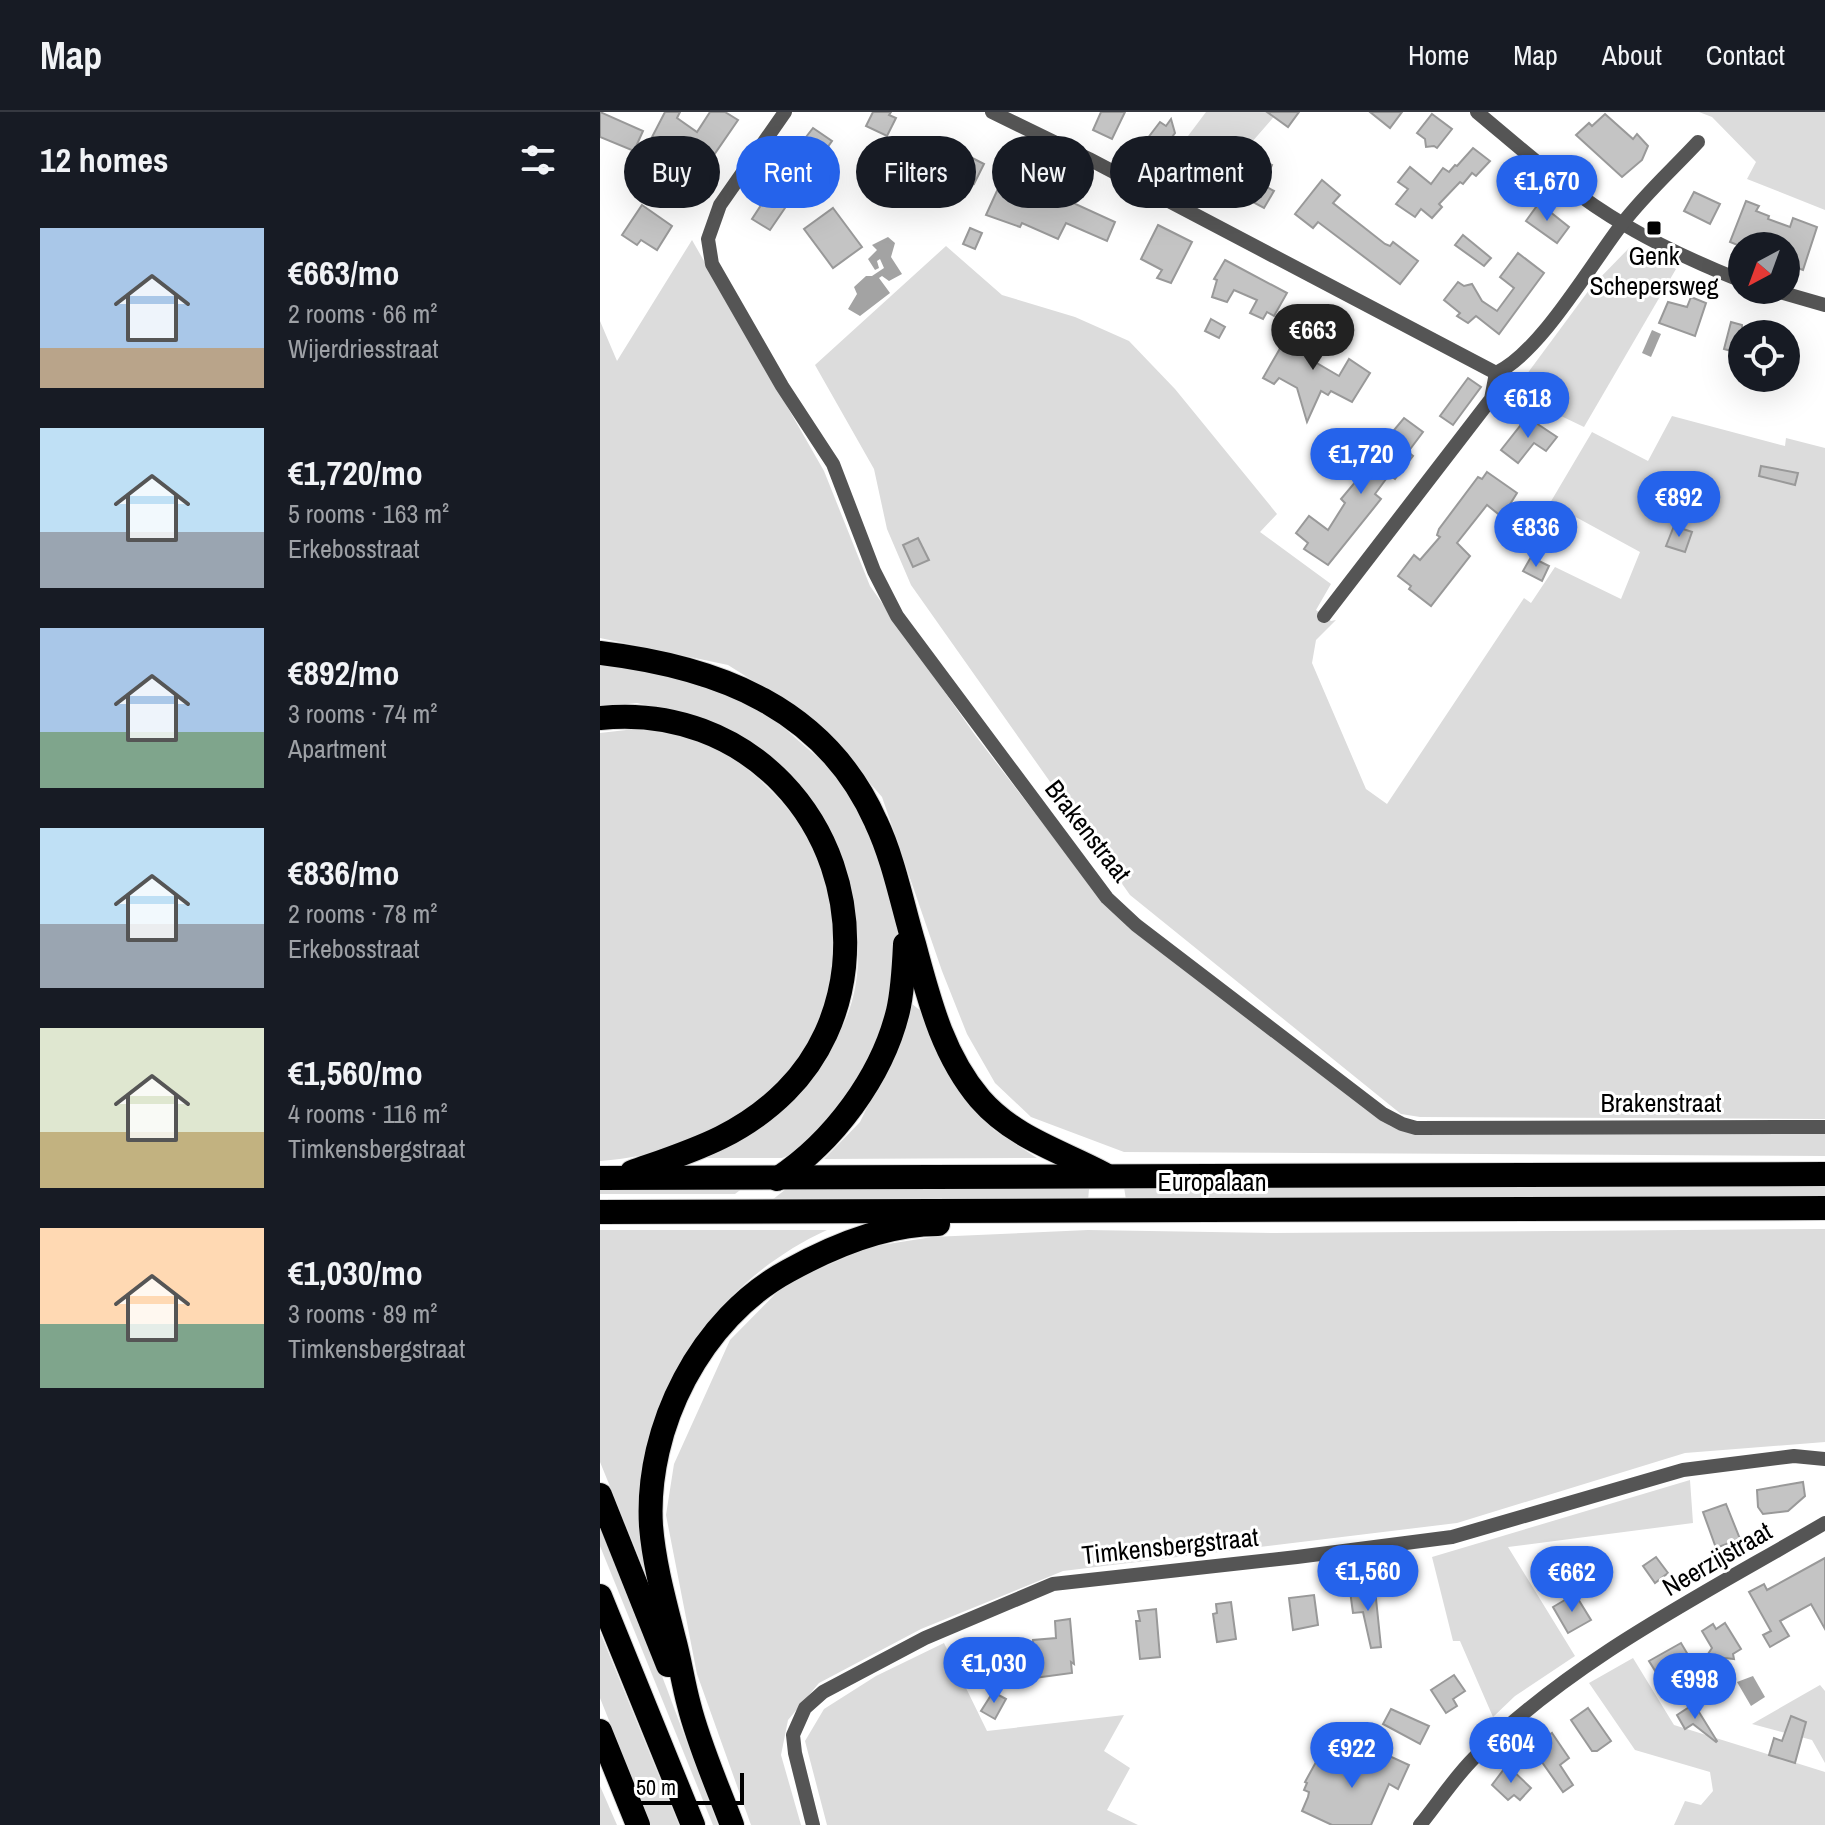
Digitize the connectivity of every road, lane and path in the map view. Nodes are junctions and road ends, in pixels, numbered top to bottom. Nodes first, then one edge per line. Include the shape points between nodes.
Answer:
1 (785, 112) edge
2 (992, 112) edge
3 (1477, 112) edge
4 (1698, 142) dead end
5 (1622, 224) junction
6 (1728, 275) edge
7 (1800, 298) edge
8 (1825, 305) edge
9 (1496, 373) junction
10 (1324, 616) dead end
11 (600, 653) edge
12 (600, 718) edge
13 (906, 921) junction
14 (1825, 1127) edge
15 (1825, 1174) edge
16 (782, 1177) junction
17 (1109, 1177) junction
18 (608, 1178) edge
19 (1825, 1208) edge
20 (710, 1210) junction
21 (1052, 1211) junction
22 (600, 1212) edge
23 (1825, 1459) edge
24 (600, 1495) edge
25 (1825, 1523) edge
26 (600, 1596) edge
27 (689, 1706) junction
28 (600, 1731) edge
29 (638, 1825) edge
30 (693, 1825) edge
31 (732, 1825) edge
32 (813, 1825) edge
33 (1420, 1825) edge

1 - 14 street, Brakenstraat via 720,205 708,239 712,264 833,464 897,616 1107,898 1402,1124
2 - 9 street
3 - 5 street
4 - 5 street
5 - 6 street
5 - 9 street via 1521,359
7 - 8 street
9 - 10 street via 1491,399
11 - 13 highway via 717,678 767,701 807,730 836,759 876,822
12 - 18 highway via 683,723 727,742 767,769 799,803 822,839 843,900 846,942 832,1022 788,1090 728,1136
13 - 16 highway via 902,986 883,1052 855,1103
13 - 17 highway via 934,1019 980,1098 1022,1135
15 - 17 highway, Europalaan
16 - 17 highway, Europalaan
16 - 18 highway, Europalaan
16 - 20 highway
19 - 21 highway, Europalaan
20 - 21 highway, Europalaan
20 - 22 highway, Europalaan
21 - 27 highway via 1001,1223 927,1224 842,1245 772,1280 709,1338 684,1380 666,1428 652,1497 657,1564
23 - 32 street, Timkensbergstraat via 1794,1456 1683,1470 1452,1537 1053,1584 925,1638 823,1692 805,1708 793,1735
24 - 27 highway
25 - 33 street, Neerzijstraat via 1598,1657 1523,1712 1471,1760
26 - 30 highway
27 - 31 highway
28 - 29 highway

